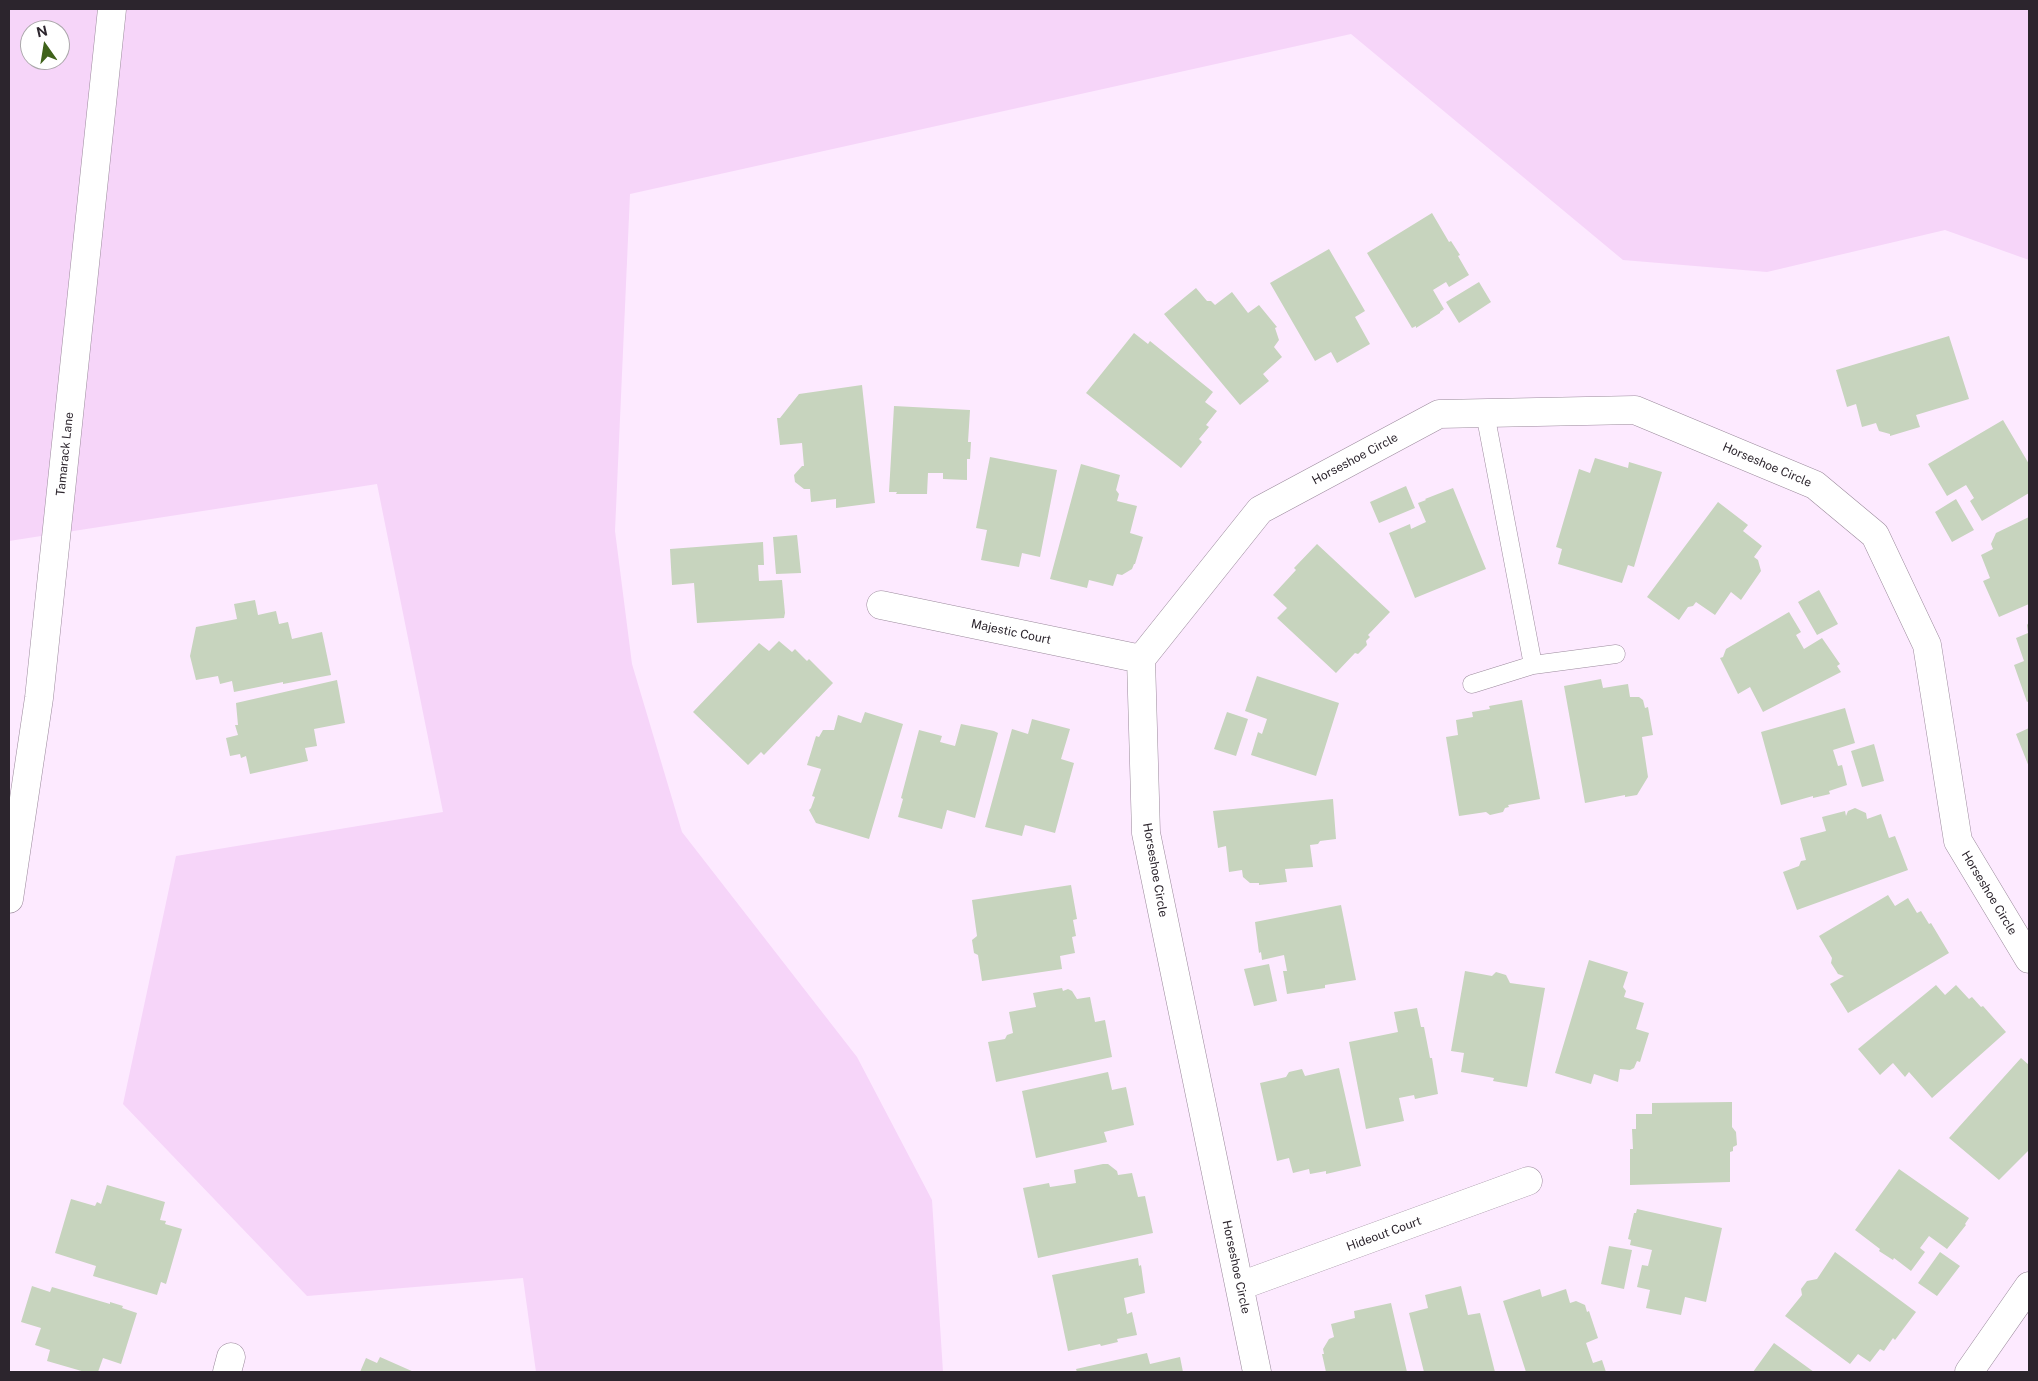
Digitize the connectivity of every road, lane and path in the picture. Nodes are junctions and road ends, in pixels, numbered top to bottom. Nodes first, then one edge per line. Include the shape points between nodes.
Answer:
1 (112, 9) edge
2 (1486, 413) junction
3 (881, 605) dead end
4 (1616, 654) dead end
5 (1141, 659) junction
6 (1533, 665) junction
7 (1472, 684) dead end
8 (9, 898) edge
9 (2029, 959) edge
10 (1528, 1181) dead end
11 (1240, 1286) junction
12 (2029, 1286) edge
13 (1257, 1372) edge
14 (1969, 1372) edge

1 - 8 street, Tamarack Lane via 39,698
2 - 5 street, Horseshoe Circle via 1439,414 1260,510
2 - 6 lane
2 - 9 street, Horseshoe Circle via 1635,410 1815,485 1875,535 1927,645 1958,841
3 - 5 street, Majestic Court
4 - 6 lane
5 - 11 street, Horseshoe Circle via 1146,833
6 - 7 lane
10 - 11 street, Hideout Court
11 - 13 street, Horseshoe Circle
12 - 14 street

